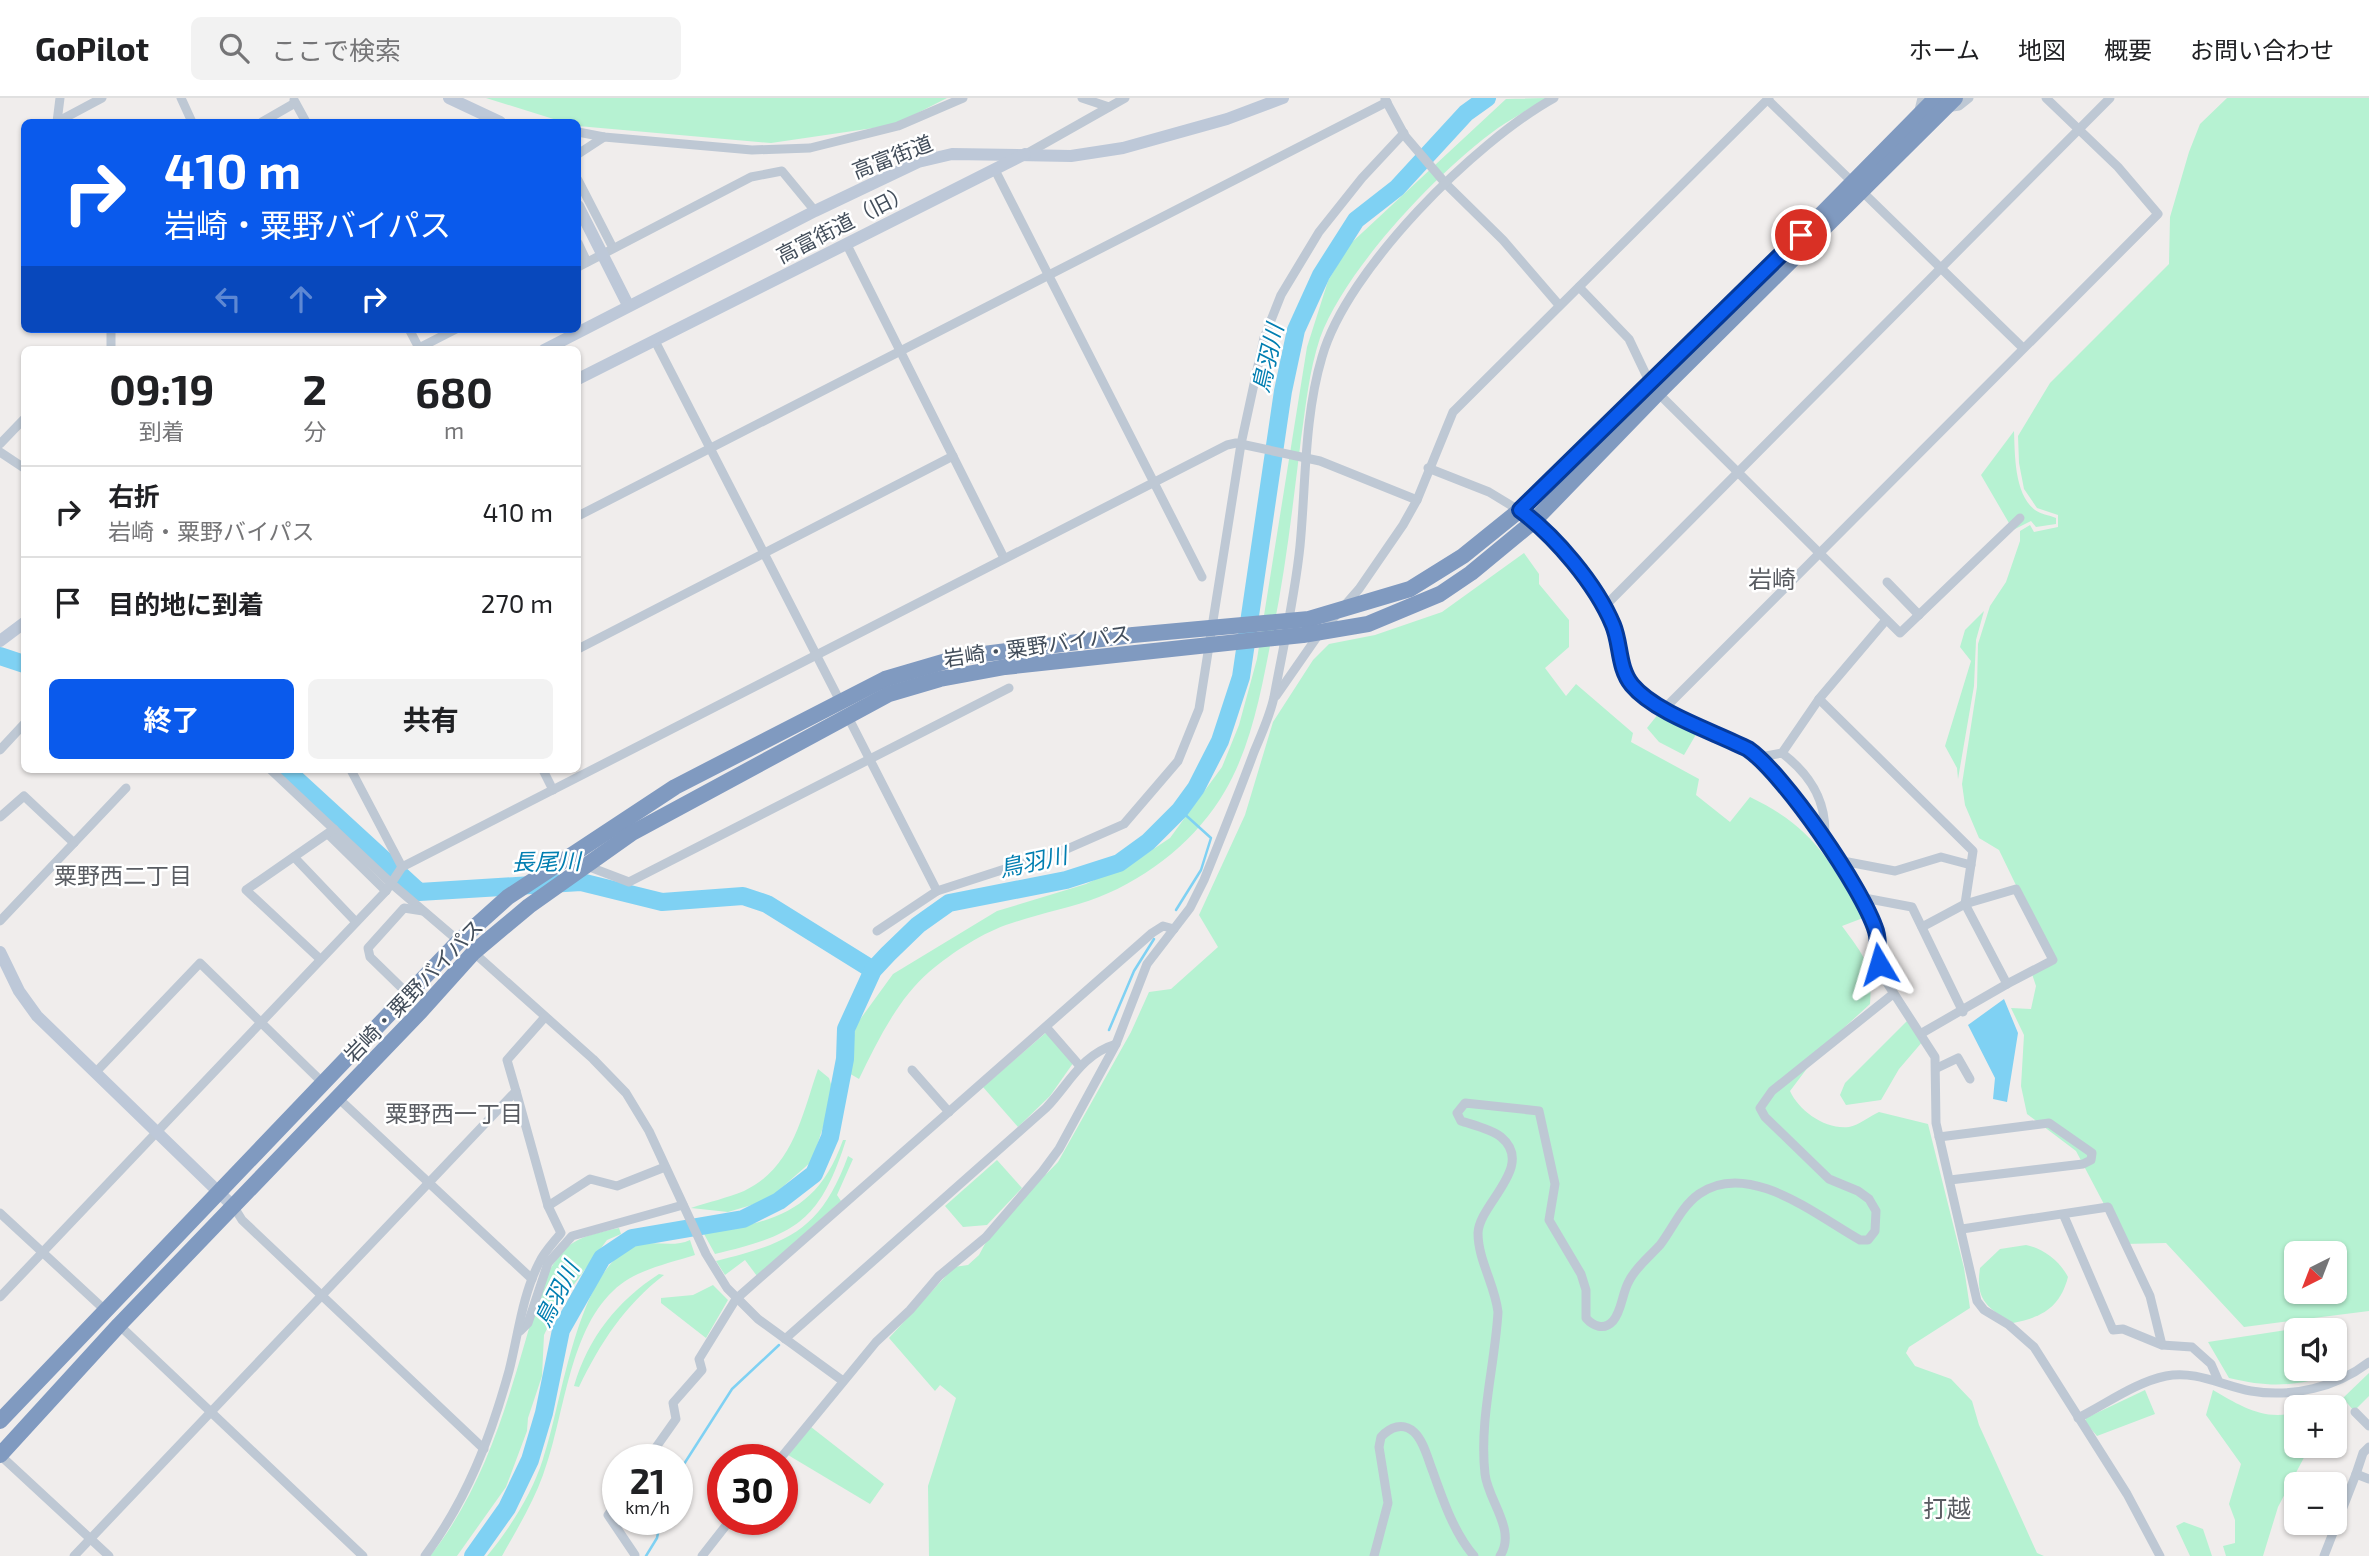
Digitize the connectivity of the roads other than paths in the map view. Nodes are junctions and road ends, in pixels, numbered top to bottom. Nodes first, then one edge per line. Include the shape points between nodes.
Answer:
1 (102, 98) edge
2 (181, 98) edge
3 (449, 98) edge
4 (963, 98) edge
5 (1082, 98) edge
6 (1125, 98) edge
7 (1283, 98) edge
8 (1554, 98) edge
9 (1922, 98) edge
10 (1969, 98) edge
11 (2046, 98) edge
12 (2110, 98) edge
13 (1769, 99) edge
14 (57, 100) edge
15 (1386, 100) edge
16 (295, 101) edge
17 (1946, 101) edge
18 (1109, 107) junction
19 (1917, 116) junction
20 (57, 119) edge
21 (63, 119) edge
22 (191, 119) edge
23 (267, 119) edge
24 (304, 119) edge
25 (494, 119) edge
26 (2078, 131) junction
27 (581, 133) edge
28 (1405, 135) junction
29 (604, 137) junction
30 (581, 152) edge
31 (1026, 154) junction
32 (995, 170) junction
33 (1445, 183) junction
34 (1858, 186) junction
35 (581, 187) edge
36 (581, 211) edge
37 (815, 211) junction
38 (846, 243) junction
39 (581, 249) edge
40 (607, 251) junction
41 (587, 262) junction
42 (581, 265) edge
43 (1941, 267) junction
44 (1050, 276) junction
45 (1579, 287) junction
46 (1559, 305) junction
47 (628, 306) junction
48 (581, 331) edge
49 (448, 333) edge
50 (576, 333) edge
51 (654, 341) junction
52 (424, 346) edge
53 (552, 346) edge
54 (2023, 348) junction
55 (901, 352) junction
56 (581, 378) edge
57 (1654, 387) junction
58 (21, 422) edge
59 (0, 444) edge
60 (1244, 445) junction
61 (710, 449) junction
62 (0, 452) edge
63 (953, 456) junction
64 (1306, 457) junction
65 (21, 466) edge
66 (1428, 468) junction
67 (1738, 471) junction
68 (1155, 484) junction
69 (1417, 500) junction
70 (1520, 510) junction
71 (581, 514) edge
72 (2020, 518) dead end
73 (1534, 521) junction
74 (1819, 553) junction
75 (765, 554) junction
76 (1004, 558) junction
77 (1202, 577) dead end
78 (1887, 582) dead end
79 (1604, 607) junction
80 (1919, 615) junction
81 (1886, 620) junction
82 (21, 625) edge
83 (0, 641) edge
84 (581, 647) edge
85 (817, 656) junction
86 (1003, 659) junction
87 (1009, 688) dead end
88 (1819, 699) junction
89 (1273, 701) junction
90 (844, 709) junction
91 (1663, 709) junction
92 (21, 727) edge
93 (0, 750) edge
94 (1782, 753) junction
95 (1761, 757) junction
96 (868, 758) junction
97 (274, 773) edge
98 (353, 773) edge
99 (544, 773) edge
100 (127, 788) dead end
101 (553, 790) junction
102 (0, 817) edge
103 (331, 831) junction
104 (75, 843) junction
105 (1824, 843) junction
106 (294, 857) junction
107 (1971, 865) junction
108 (587, 866) junction
109 (1840, 866) junction
110 (402, 867) junction
111 (389, 888) junction
112 (937, 891) junction
113 (1859, 897) junction
114 (1965, 904) junction
115 (424, 912) junction
116 (0, 921) edge
117 (356, 922) junction
118 (1922, 927) junction
119 (1174, 929) junction
120 (877, 931) dead end
121 (458, 941) junction
122 (0, 952) edge
123 (474, 952) junction
124 (320, 959) junction
125 (2007, 984) junction
126 (408, 994) junction
127 (1893, 994) junction
128 (1963, 1012) junction
129 (545, 1017) junction
130 (261, 1022) junction
131 (1046, 1027) junction
132 (1922, 1034) junction
133 (1116, 1044) junction
134 (1079, 1065) junction
135 (1937, 1068) junction
136 (912, 1070) dead end
137 (95, 1073) junction
138 (1970, 1079) dead end
139 (324, 1084) junction
140 (516, 1091) junction
141 (338, 1098) junction
142 (949, 1112) junction
143 (156, 1131) junction
144 (1939, 1137) junction
145 (665, 1167) junction
146 (1950, 1180) junction
147 (430, 1182) junction
148 (218, 1191) junction
149 (548, 1206) junction
150 (234, 1207) junction
151 (684, 1207) junction
152 (0, 1213) edge
153 (2064, 1216) junction
154 (1962, 1229) junction
155 (43, 1252) junction
156 (532, 1279) junction
157 (320, 1296) junction
158 (0, 1297) edge
159 (736, 1299) junction
160 (106, 1311) junction
161 (119, 1325) junction
162 (519, 1332) junction
163 (785, 1339) junction
164 (2162, 1345) junction
165 (2369, 1362) edge
166 (2218, 1380) junction
167 (844, 1381) junction
168 (2355, 1412) dead end
169 (210, 1413) junction
170 (2078, 1418) junction
171 (0, 1421) edge
172 (2369, 1426) edge
173 (659, 1444) edge
174 (792, 1444) edge
175 (2369, 1447) edge
176 (484, 1449) junction
177 (0, 1455) edge
178 (2356, 1474) junction
179 (2369, 1479) edge
180 (622, 1535) edge
181 (718, 1535) edge
182 (91, 1538) junction
183 (635, 1555) edge
184 (74, 1556) edge
185 (109, 1556) edge
186 (363, 1556) edge
187 (425, 1556) edge
188 (702, 1556) edge
189 (1374, 1556) edge
190 (1474, 1556) edge
191 (1500, 1556) edge
192 (2160, 1556) edge
193 (2324, 1556) edge

1 - 21 street
2 - 22 street
3 - 25 street
4 - 29 street via 898,126 799,149 752,150
5 - 18 street
6 - 18 street, 高富街道（旧）
7 - 31 street, 高富街道 via 1141,145 1071,156
8 - 33 street via 1531,111
9 - 19 street
10 - 17 street via 1959,106
11 - 26 street
12 - 26 street
13 - 34 street
13 - 45 street
14 - 20 street
15 - 28 street
15 - 44 street
16 - 23 street
16 - 24 street
17 - 19 highway, 岩崎・粟野バイパス
17 - 34 highway, 岩崎・粟野バイパス
18 - 31 street, 高富街道（旧）
19 - 34 highway, 岩崎・粟野バイパス
26 - 43 street
26 - 54 street via 2118,167 2158,214
27 - 29 street
28 - 33 street
28 - 60 street via 1362,178 1319,232 1281,295 1264,338
29 - 30 street
31 - 32 street, 高富街道（旧）
31 - 37 street, 高富街道 via 953,154 918,162
32 - 38 street, 高富街道（旧）
32 - 44 street
33 - 46 street
33 - 64 street via 1377,257 1330,335 1316,377
34 - 43 street
34 - 57 highway, 岩崎・粟野バイパス
35 - 40 street
36 - 40 street
37 - 40 street via 782,171 768,172
37 - 47 street, 高富街道
38 - 51 street, 高富街道（旧）
38 - 55 street
39 - 41 street
40 - 41 street
40 - 47 street
41 - 42 street
43 - 54 street
43 - 67 street
44 - 55 street
44 - 68 street
45 - 46 street
45 - 57 street via 1629,338
46 - 66 street via 1453,412
47 - 48 street, 高富街道
49 - 52 street
50 - 53 street, 高富街道
51 - 56 street, 高富街道（旧）
51 - 61 street
54 - 74 street
55 - 61 street
55 - 63 street
57 - 67 street
57 - 70 highway, 岩崎・粟野バイパス
57 - 73 highway, 岩崎・粟野バイパス
58 - 59 street
60 - 64 street
60 - 68 street via 1227,445
60 - 112 street via 1212,615 1202,697 1178,761 1124,824 1067,849
61 - 71 street
61 - 75 street
62 - 65 street
63 - 75 street
63 - 76 street
64 - 69 street
64 - 89 street via 1299,551
66 - 69 street
66 - 70 street via 1489,492
67 - 74 street
67 - 79 street
68 - 76 street
68 - 77 street
69 - 89 street via 1359,589 1317,637
70 - 73 street
70 - 86 highway, 岩崎・粟野バイパス via 1463,556 1410,589 1368,603 1309,619
72 - 80 street
73 - 79 street via 1581,573
73 - 86 highway, 岩崎・粟野バイパス via 1440,594 1368,624 1303,635
74 - 81 street
74 - 91 street
75 - 84 street
75 - 85 street
76 - 85 street
78 - 80 street
79 - 91 street via 1614,627 1624,673 1641,694
80 - 81 street via 1900,633
81 - 88 street
82 - 83 street
85 - 90 street
85 - 101 street
86 - 90 highway, 岩崎・粟野バイパス
87 - 96 street
88 - 94 street
88 - 107 street via 1973,851
89 - 119 street via 1204,880
90 - 96 street
90 - 108 highway, 岩崎・粟野バイパス via 665,814
90 - 121 highway, 岩崎・粟野バイパス via 675,787 508,897
91 - 95 street
92 - 93 street
94 - 95 street
94 - 105 street via 1812,783 1821,802
95 - 105 street
96 - 108 street via 629,882
96 - 112 street
97 - 103 street
98 - 110 street
99 - 101 street
100 - 104 street
101 - 110 street
102 - 104 street via 24,796
103 - 106 street
103 - 111 street
104 - 116 street
105 - 109 street
106 - 117 street
106 - 124 street via 246,890
107 - 109 street via 1941,857 1895,871 1848,862
107 - 114 street
108 - 123 highway, 岩崎・粟野バイパス
109 - 113 street
110 - 111 street
111 - 115 street
111 - 117 street
112 - 120 street
113 - 118 street via 1912,906
113 - 127 street via 1876,932 1882,975
114 - 118 street
114 - 125 street
114 - 125 street via 2016,889 2053,960
115 - 121 street
115 - 126 street via 404,908 368,948 370,957
117 - 124 street
118 - 128 street
119 - 131 street via 1163,926 1152,933
119 - 133 street via 1147,964
121 - 123 street
121 - 126 highway, 岩崎・粟野バイパス
122 - 137 street via 37,1016
123 - 129 street
123 - 141 highway, 岩崎・粟野バイパス
124 - 130 street
125 - 128 street
126 - 139 highway, 岩崎・粟野バイパス
127 - 132 street
127 - 191 street via 1772,1091 1760,1108 1829,1179 1869,1199 1876,1211 1875,1231 1868,1240 1860,1240 1767,1187 1724,1185 1700,1193 1685,1208 1661,1244 1632,1274 1612,1323 1602,1327 1586,1318 1581,1274 1549,1220 1555,1184 1539,1111 1465,1103 1460,1107 1461,1121 1500,1136 1510,1148 1506,1182 1478,1232 1498,1312 1485,1452 1488,1483 1506,1539
128 - 132 street
129 - 140 street via 508,1060
129 - 145 street via 626,1093
130 - 137 street via 200,963
130 - 139 street
130 - 143 street
131 - 134 street
131 - 142 street
132 - 135 street
133 - 134 street via 1100,1049
133 - 167 street via 1059,1149 1025,1195 986,1237 939,1276
134 - 163 street via 1046,1108
135 - 138 street via 1958,1058
135 - 144 street
136 - 142 street
137 - 143 street
139 - 148 highway, 岩崎・粟野バイパス
140 - 147 street
140 - 149 street
141 - 147 street
141 - 150 highway, 岩崎・粟野バイパス
142 - 159 street
143 - 148 street
143 - 155 street
144 - 146 street
144 - 146 street via 2049,1123 2092,1153 2091,1160 2083,1164
145 - 149 street via 617,1186 590,1179
145 - 151 street
146 - 154 street
147 - 156 street
147 - 157 street
148 - 150 street
148 - 160 highway, 岩崎・粟野バイパス
149 - 156 street via 561,1233
150 - 157 street
150 - 161 highway, 岩崎・粟野バイパス
151 - 159 street via 706,1254
151 - 162 street via 572,1236 548,1263 528,1323
152 - 155 street
153 - 154 street
153 - 164 street via 2113,1330 2123,1329
153 - 164 street via 2112,1210 2150,1296
154 - 170 street via 1977,1301 2034,1347
155 - 158 street
155 - 160 street
156 - 162 street
157 - 169 street
157 - 176 street
159 - 163 street
159 - 173 street via 699,1359 702,1370 673,1403 676,1419
160 - 171 highway, 岩崎・粟野バイパス
161 - 169 street
161 - 177 highway, 岩崎・粟野バイパス
162 - 176 street
163 - 167 street
164 - 166 street via 2201,1352
165 - 166 street via 2327,1385 2288,1393 2251,1391
166 - 170 street via 2168,1376
167 - 174 street
168 - 172 street
169 - 182 street
169 - 186 street
170 - 192 street
175 - 178 street
176 - 187 street via 464,1497
177 - 182 street
178 - 179 street
178 - 193 street
180 - 183 street
181 - 188 street
182 - 184 street
182 - 185 street
189 - 190 street via 1388,1503 1379,1447 1381,1437 1396,1426 1408,1427 1416,1434 1453,1520

